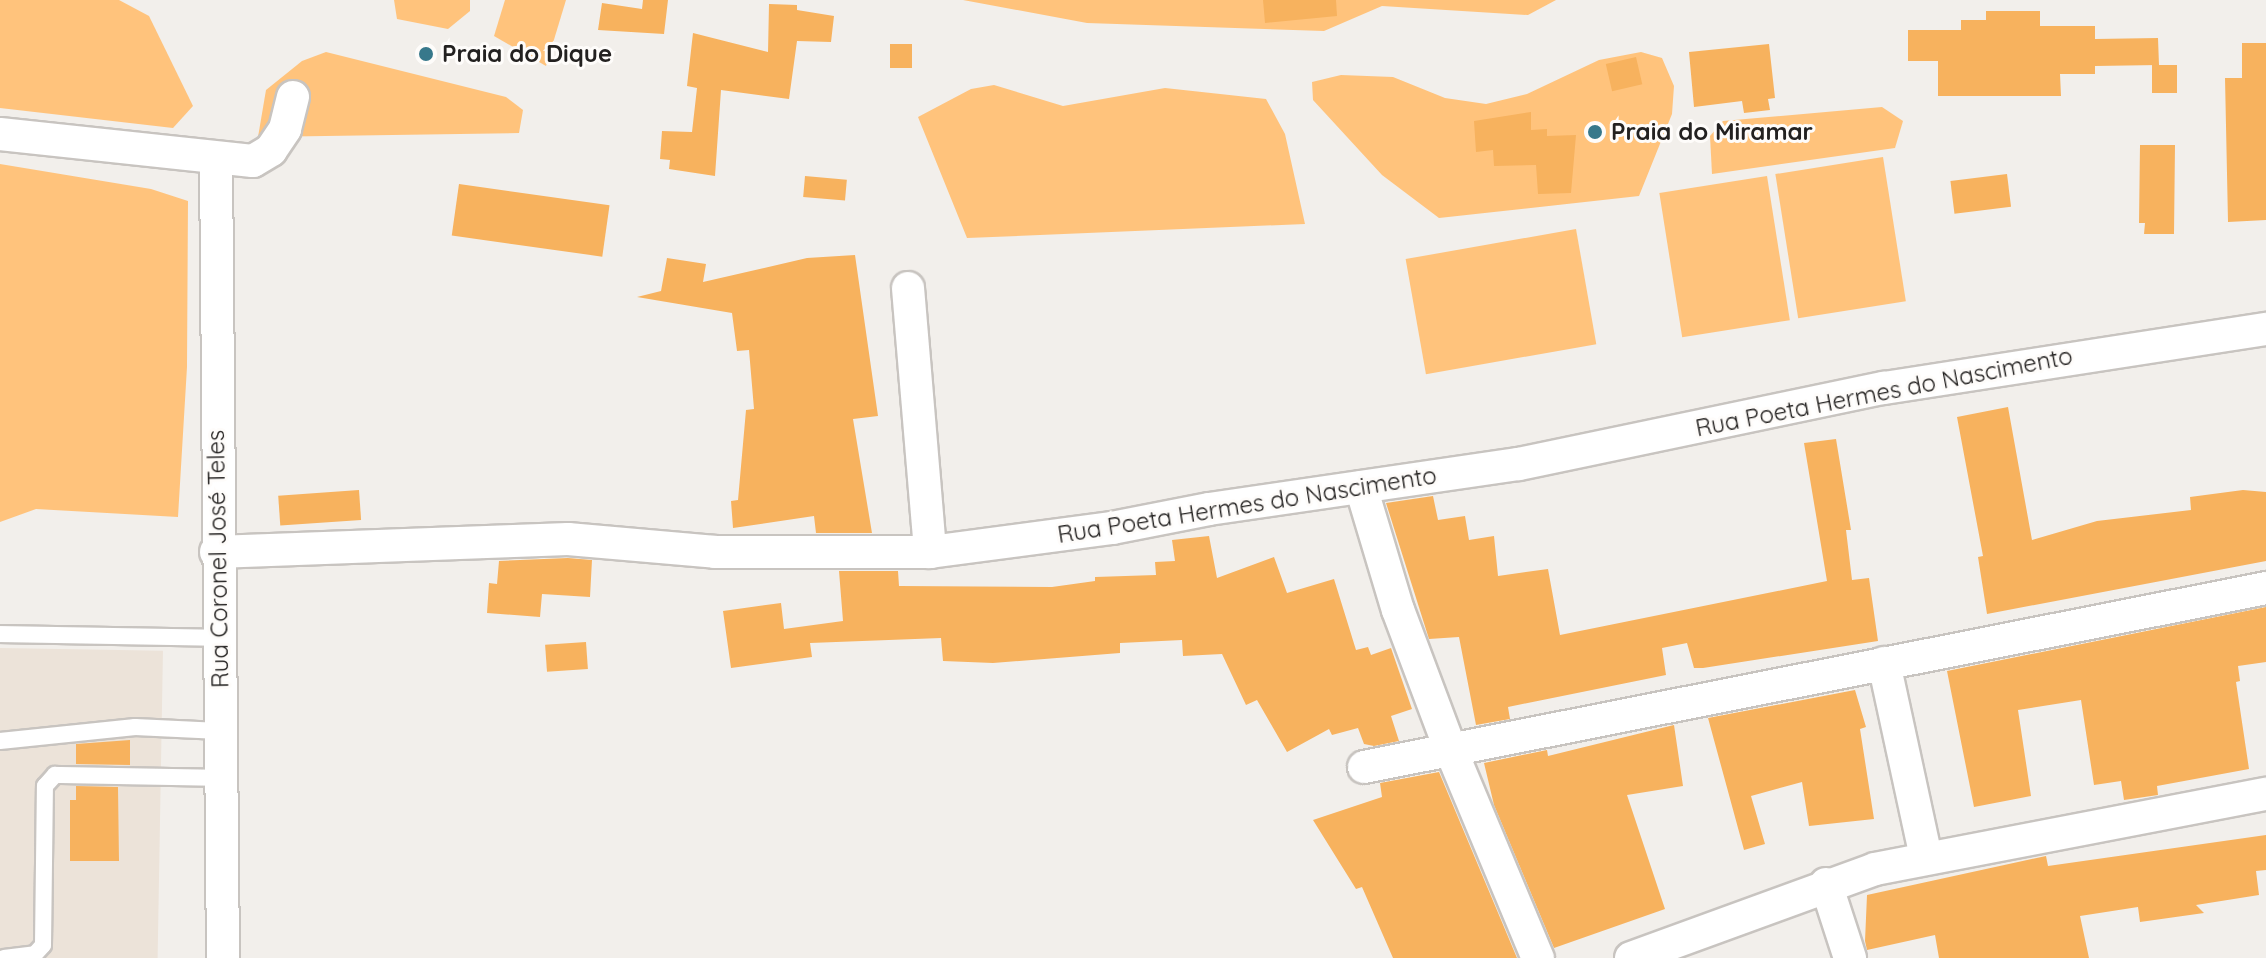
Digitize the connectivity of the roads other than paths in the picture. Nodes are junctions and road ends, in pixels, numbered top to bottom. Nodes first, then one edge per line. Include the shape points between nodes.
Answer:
1 (293, 97) dead end
2 (0, 134) edge
3 (216, 161) junction
4 (908, 288) dead end
5 (2266, 329) edge
6 (1361, 487) junction
7 (216, 552) junction
8 (930, 552) junction
9 (2266, 588) edge
10 (0, 634) edge
11 (221, 638) junction
12 (1884, 663) junction
13 (220, 731) junction
14 (0, 741) edge
15 (1450, 748) junction
16 (1364, 767) dead end
17 (219, 778) junction
18 (2266, 794) edge
19 (1926, 857) junction
20 (1826, 884) junction
21 (4, 958) edge
22 (223, 958) edge
23 (1538, 958) edge
24 (1631, 958) edge
25 (1850, 958) edge

1 - 3 street via 285,129 271,150 253,161
2 - 3 street
3 - 7 street, Rua Coronel José Teles
4 - 8 street
5 - 6 street, Rua Poeta Hermes do Nascimento via 1884,388 1519,464
6 - 8 street, Rua Poeta Hermes do Nascimento
6 - 15 street via 1398,610
7 - 8 street, Rua Poeta Hermes do Nascimento via 568,539 716,552
7 - 11 street, Rua Coronel José Teles
9 - 12 street
10 - 11 lane
11 - 13 street, Rua Coronel José Teles
12 - 15 street
12 - 19 street
13 - 14 lane via 135,727
13 - 17 street, Rua Coronel José Teles
15 - 16 street
15 - 23 street
17 - 21 lane via 55,775 45,786 43,945 35,954
17 - 22 street, Rua Coronel José Teles
18 - 19 street
19 - 20 street
20 - 24 street
20 - 25 street

